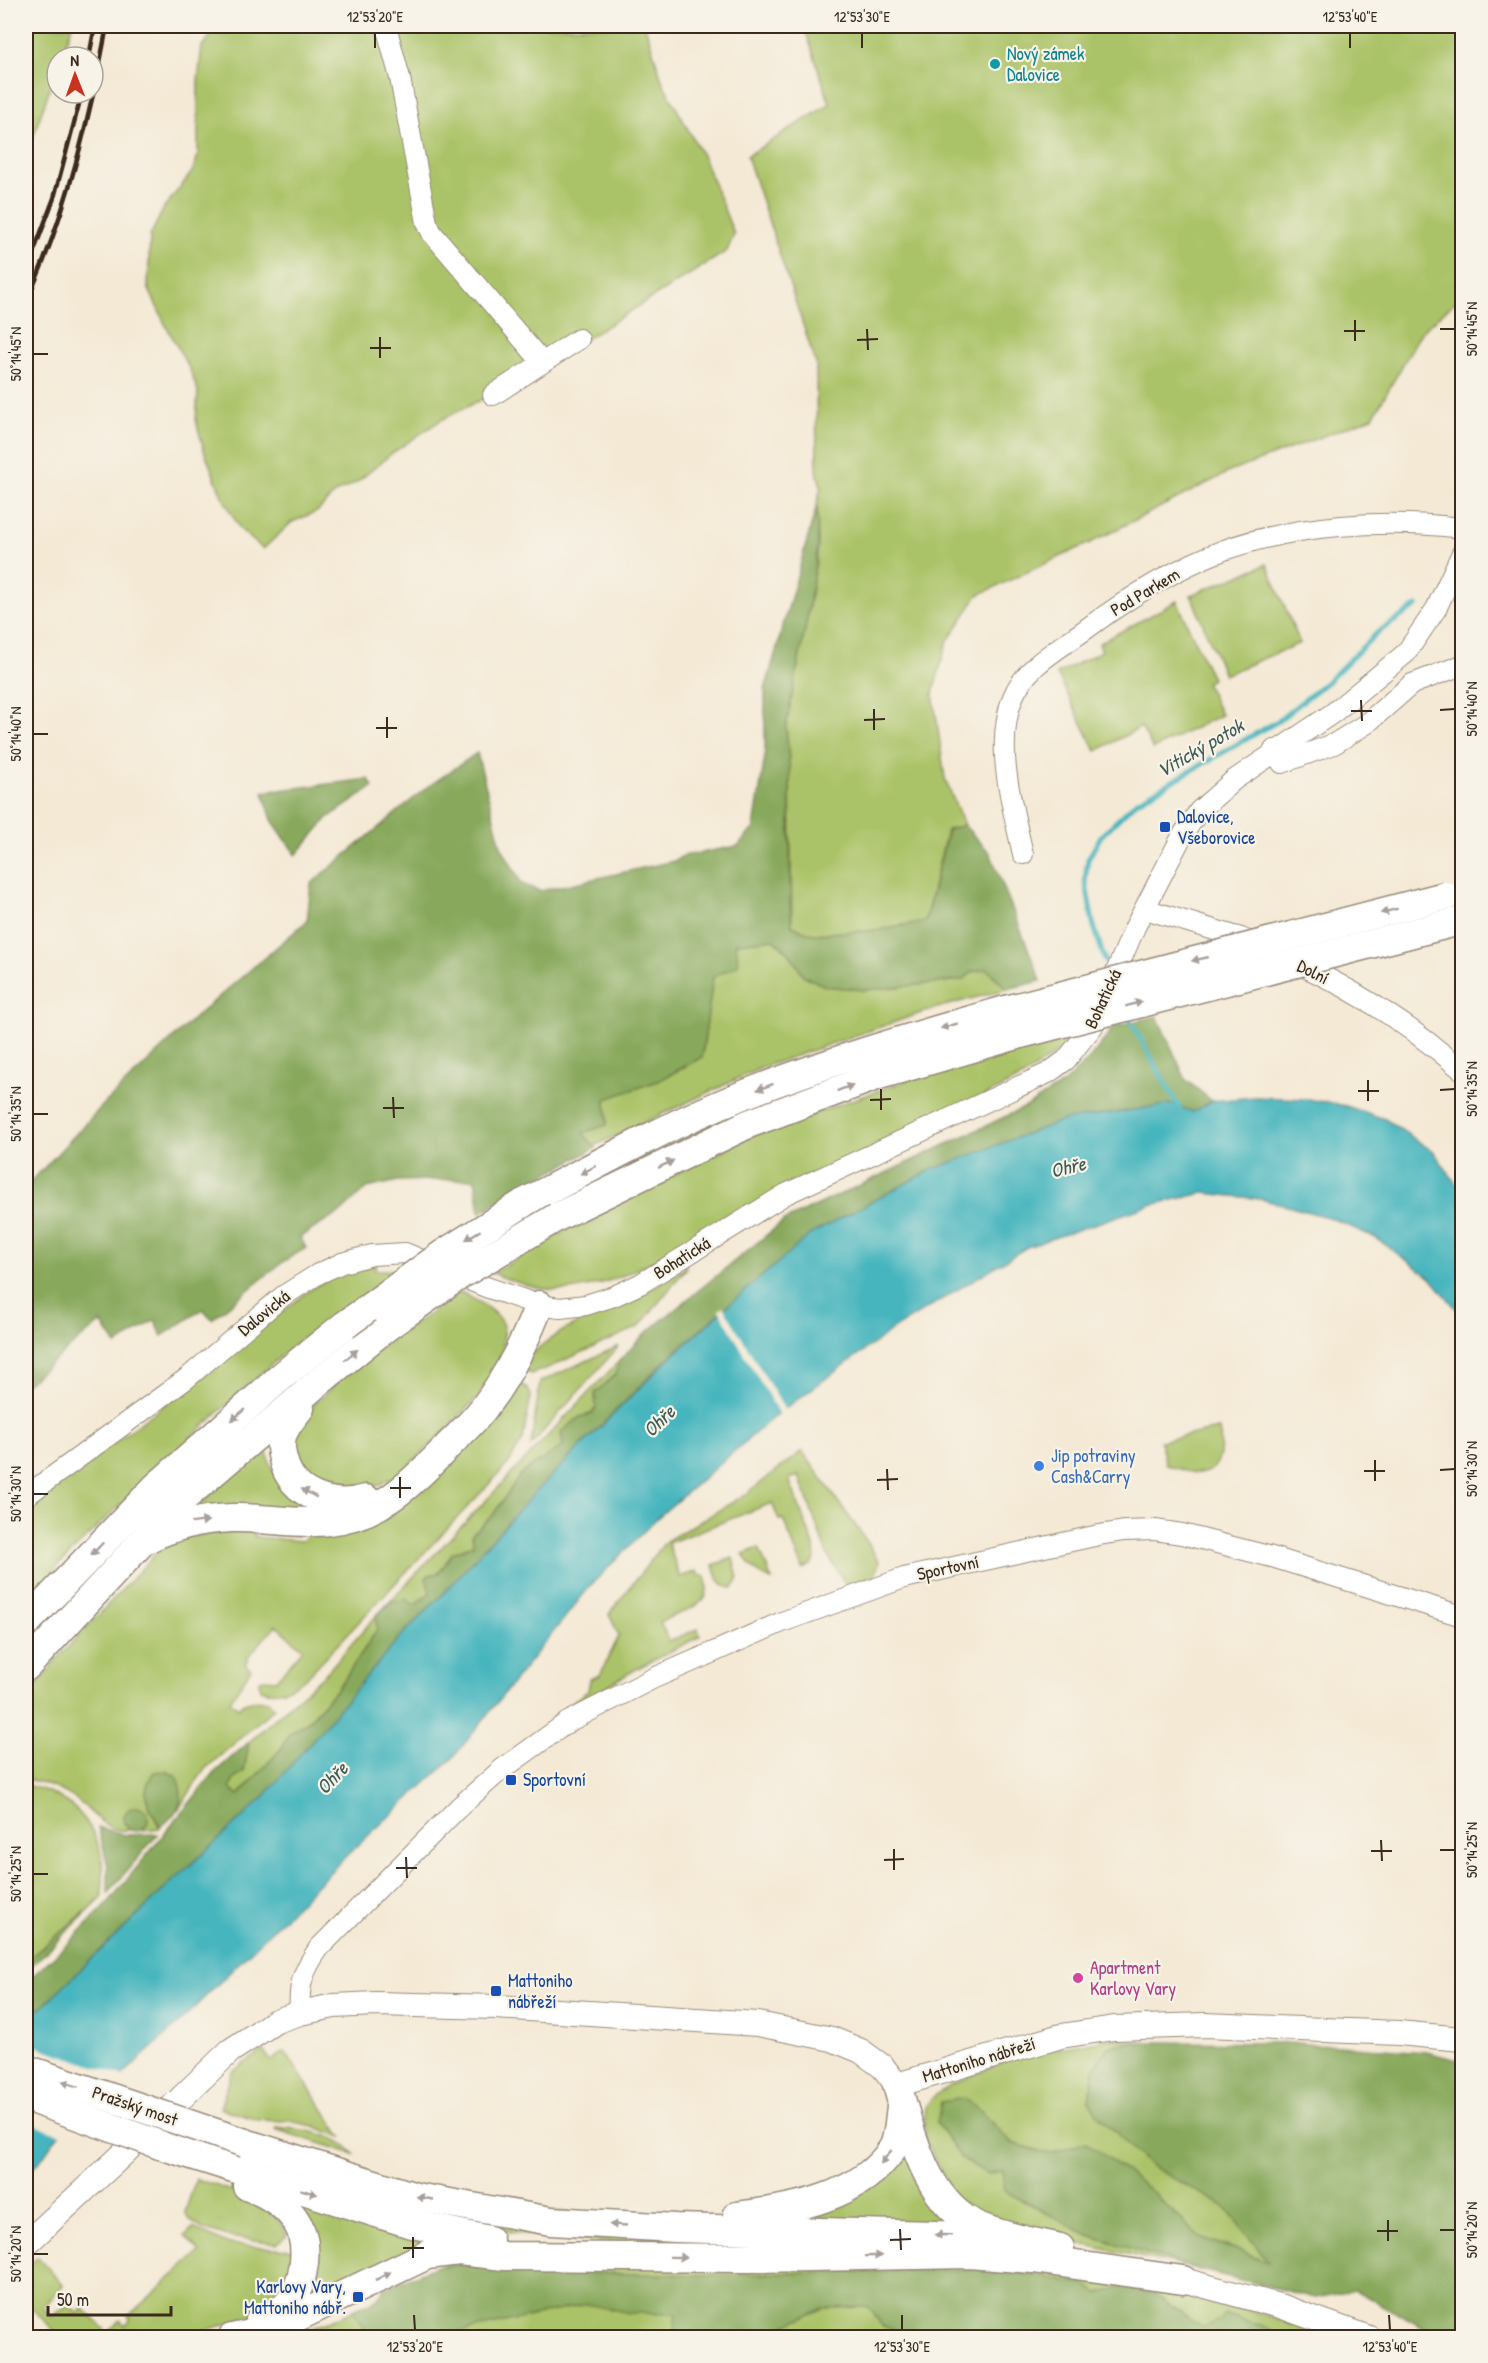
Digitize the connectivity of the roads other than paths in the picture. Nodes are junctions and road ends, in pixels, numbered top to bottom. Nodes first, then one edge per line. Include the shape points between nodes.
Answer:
1 (386, 26) edge
2 (579, 339) dead end
3 (542, 362) junction
4 (493, 395) dead end
5 (1462, 528) edge
6 (1462, 553) edge
7 (1462, 665) edge
8 (1278, 756) junction
9 (1023, 854) dead end
10 (1454, 894) edge
11 (1145, 909) junction
12 (1457, 922) edge
13 (1011, 1022) junction
14 (1462, 1070) edge
15 (539, 1305) junction
16 (314, 1386) junction
17 (422, 1473) junction
18 (26, 1496) edge
19 (145, 1540) junction
20 (1462, 1616) edge
21 (30, 1617) edge
22 (48, 1644) junction
23 (26, 1667) edge
24 (26, 1680) edge
25 (300, 2013) junction
26 (1462, 2039) edge
27 (26, 2069) edge
28 (899, 2093) junction
29 (26, 2097) edge
30 (235, 2163) junction
31 (676, 2228) junction
32 (26, 2244) edge
33 (1043, 2244) junction
34 (619, 2256) junction
35 (1183, 2280) junction
36 (226, 2337) edge
37 (232, 2337) edge
38 (1369, 2337) edge

1 - 3 street via 432,233
2 - 3 street
3 - 4 street
5 - 9 street, Pod Parkem via 1424,524 1342,527 1289,533 1224,550 1158,580 1035,666 1014,695 1004,733 1010,794
6 - 8 street, Bohatická via 1436,609 1406,653
7 - 8 street via 1412,684 1366,724 1334,744
8 - 11 street, Bohatická via 1234,780 1199,811
10 -> 13 highway, bridge
11 - 14 street, Dolní via 1241,938 1317,972 1390,1016
11 - 15 street, Bohatická via 1093,1026 1066,1060 1048,1073 786,1194 614,1296 586,1305
13 -> 12 highway, bridge
16 -> 13 highway, bridge via 389,1325 460,1275 557,1217 748,1124
13 -> 21 highway, bridge via 866,1050 737,1098 522,1204 443,1254 282,1376 156,1487
15 - 17 highway via 512,1365 482,1410
15 - 18 street, Dalovická via 405,1253 372,1255 342,1263 283,1296 186,1379
17 -> 16 highway via 378,1496 353,1503 313,1497 299,1487 287,1473 281,1447 283,1435
16 - 19 highway via 178,1503
19 -> 17 highway via 165,1530 233,1518 300,1523 358,1516 406,1489
19 - 22 highway
20 - 25 street, Sportovní via 1272,1557 1155,1530 1099,1535 904,1578 782,1622 652,1678 568,1722 501,1770 319,1948 305,1968 299,1991
22 - 23 highway
22 - 24 highway
25 - 28 main road via 375,2004 496,2007 758,2024 832,2039 861,2051 883,2067
25 - 32 main road via 276,2021 230,2052
26 - 28 main road, Mattoniho nábřeží via 1205,2025 1132,2027 1061,2036
30 -> 27 highway, Pražský most, bridge
28 -> 31 highway via 894,2146 875,2170 848,2187 813,2202
28 - 33 highway via 926,2169 937,2191 954,2209 979,2226
29 - 30 highway, Pražský most, bridge via 160,2145
31 -> 30 highway via 551,2221
30 -> 34 highway via 408,2223 513,2245
30 - 36 highway via 296,2221 304,2248 301,2281 285,2307
33 -> 31 highway via 982,2236
33 - 35 highway
34 -> 35 highway via 969,2254
37 -> 34 highway via 270,2330 427,2256 459,2251 504,2256
35 - 38 main road via 1282,2307

